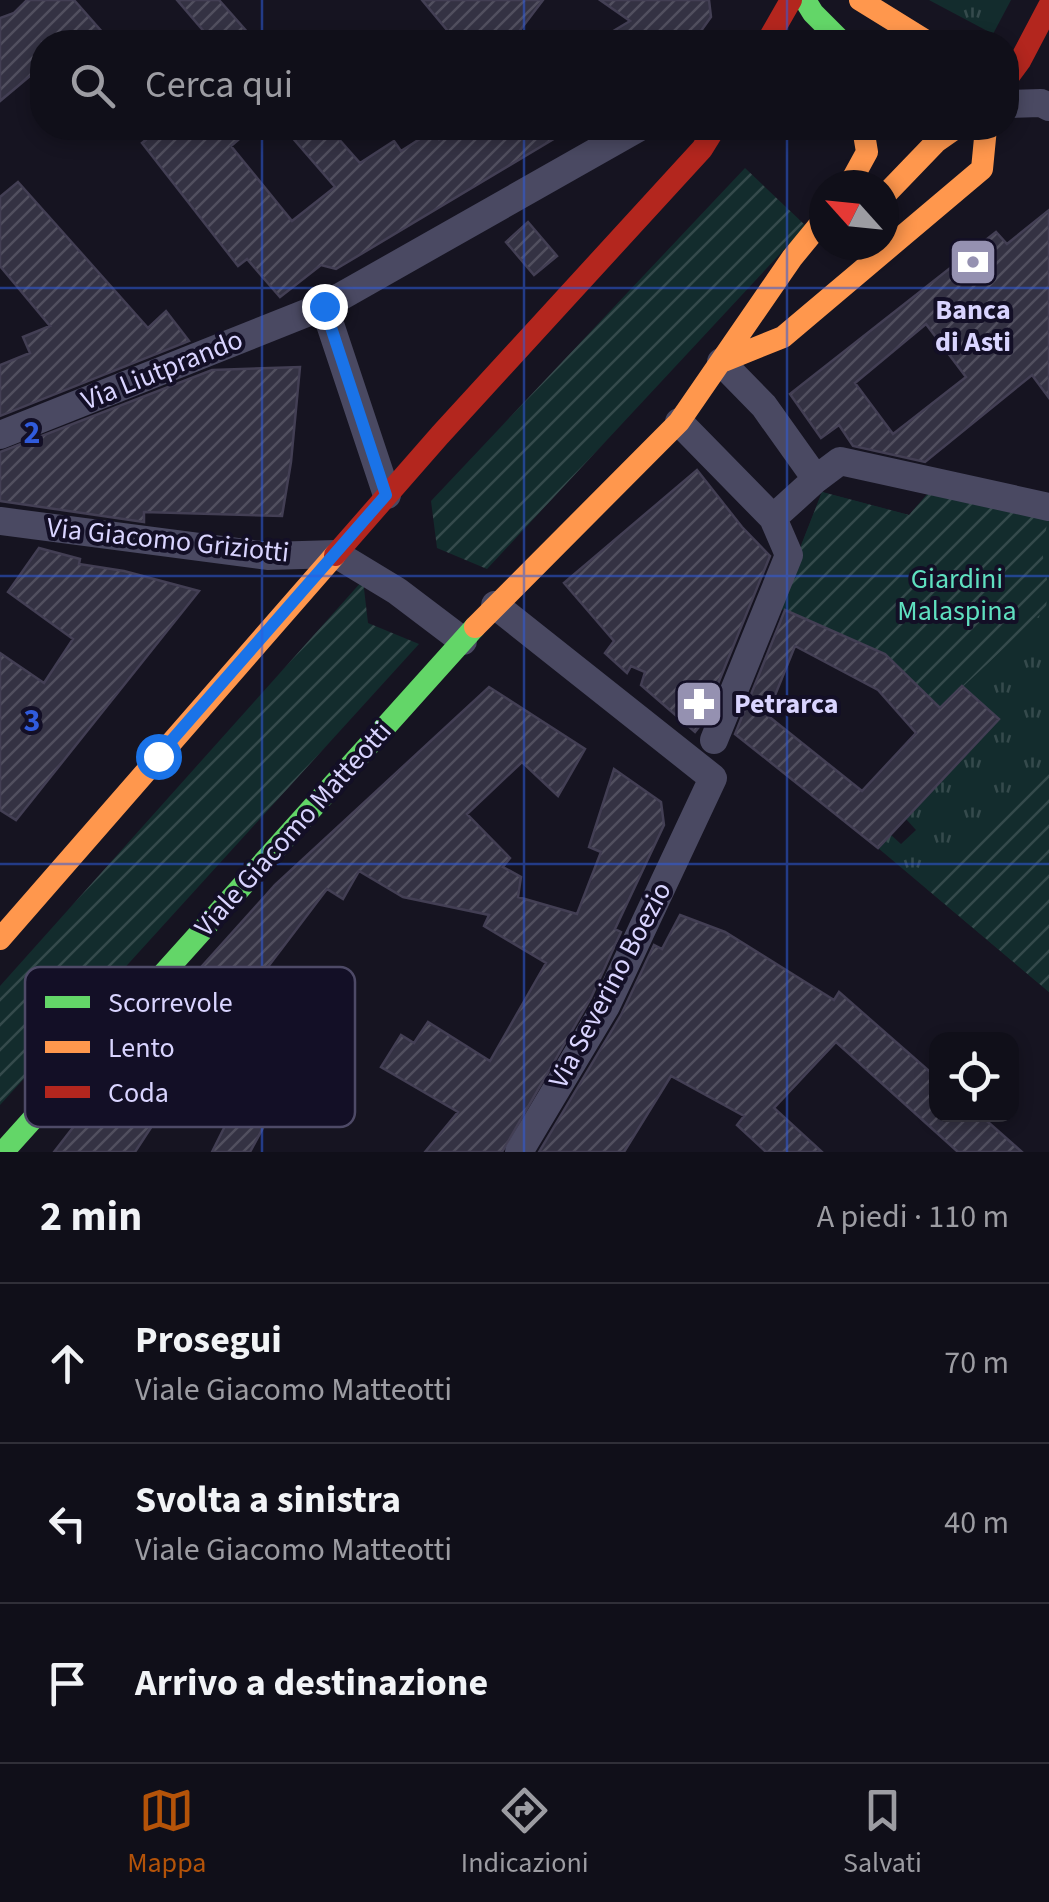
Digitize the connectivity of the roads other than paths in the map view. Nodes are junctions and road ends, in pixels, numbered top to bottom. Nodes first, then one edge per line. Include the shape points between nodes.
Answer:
1 (791, 0) edge
2 (806, 0) edge
3 (860, 0) edge
4 (1049, 6) edge
5 (774, 30) edge
6 (830, 30) edge
7 (909, 30) edge
8 (1019, 62) edge
9 (1019, 104) edge
10 (1049, 107) edge
11 (617, 140) edge
12 (708, 140) edge
13 (718, 140) edge
14 (865, 140) edge
15 (939, 140) edge
16 (985, 140) edge
17 (702, 149) junction
18 (857, 170) edge
19 (899, 180) edge
20 (809, 237) edge
21 (810, 271) dead end
22 (324, 306) junction
23 (721, 362) junction
24 (679, 422) junction
25 (0, 435) edge
26 (816, 479) junction
27 (386, 495) junction
28 (1049, 508) edge
29 (773, 518) junction
30 (0, 521) edge
31 (336, 554) junction
32 (495, 605) junction
33 (463, 640) junction
34 (714, 740) dead end
35 (0, 939) edge
36 (169, 967) edge
37 (25, 1127) edge
38 (3, 1152) edge
39 (519, 1152) edge

1 - 5 street
2 - 6 street
3 - 7 street
4 - 8 street
9 - 10 street
11 - 22 street
12 - 17 street
13 - 17 street
14 - 18 street
15 - 19 street
16 - 23 street via 982,170 783,337
17 - 27 street
20 - 23 street, Viale Giacomo Matteotti
21 - 23 street, Viale Giacomo Matteotti
22 - 25 street, Via Liutprando
22 - 27 street
23 - 24 street, Viale Giacomo Matteotti
23 - 26 street via 764,406
24 - 29 street
24 - 32 street, Viale Giacomo Matteotti
26 - 28 street via 840,461
26 - 29 street
27 - 31 street
29 - 34 street via 789,555
30 - 31 street, Via Giacomo Griziotti via 269,556
31 - 33 street
31 - 35 street
32 - 33 street, Viale Giacomo Matteotti
32 - 39 street, Via Severino Boezio via 713,778 606,1006
33 - 36 street, Viale Giacomo Matteotti
37 - 38 street, Viale Giacomo Matteotti

